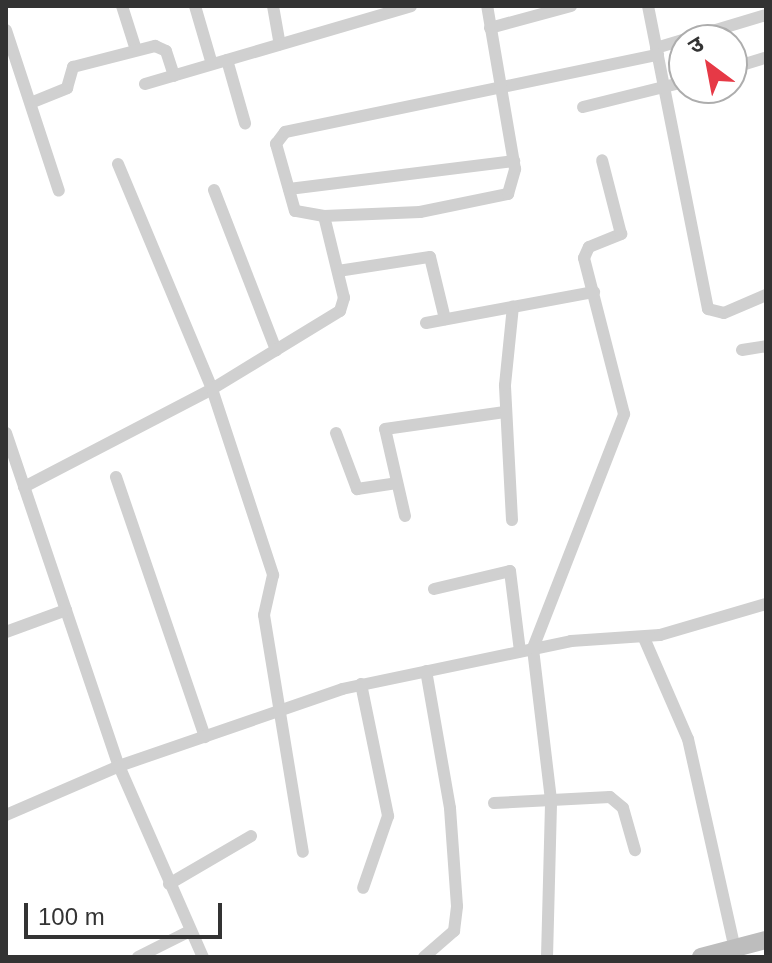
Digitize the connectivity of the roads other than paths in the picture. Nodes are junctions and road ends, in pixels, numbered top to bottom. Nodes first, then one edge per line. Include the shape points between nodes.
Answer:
1 (122, 6) edge
2 (195, 6) edge
3 (273, 6) edge
4 (411, 6) edge
5 (487, 6) edge
6 (571, 6) edge
7 (648, 6) edge
8 (387, 9) edge
9 (766, 15) edge
10 (490, 28) junction
11 (6, 30) edge
12 (280, 44) junction
13 (136, 50) junction
14 (657, 52) junction
15 (227, 60) junction
16 (212, 64) junction
17 (174, 76) junction
18 (145, 84) dead end
19 (668, 87) edge
20 (664, 88) junction
21 (502, 92) junction
22 (33, 102) junction
23 (583, 107) dead end
24 (245, 123) dead end
25 (602, 160) dead end
26 (514, 161) junction
27 (118, 164) dead end
28 (289, 189) junction
29 (214, 190) dead end
30 (59, 191) dead end
31 (324, 216) junction
32 (338, 271) junction
33 (594, 292) junction
34 (766, 295) edge
35 (513, 306) junction
36 (445, 319) junction
37 (426, 323) dead end
38 (766, 346) edge
39 (276, 350) junction
40 (742, 350) dead end
41 (212, 389) junction
42 (505, 412) junction
43 (6, 433) edge
44 (336, 433) dead end
45 (116, 477) dead end
46 (6, 482) edge
47 (22, 482) junction
48 (397, 483) junction
49 (405, 516) dead end
50 (512, 520) dead end
51 (434, 589) dead end
52 (766, 604) edge
53 (66, 610) junction
54 (6, 632) edge
55 (644, 638) junction
56 (527, 650) junction
57 (426, 671) junction
58 (361, 684) junction
59 (285, 711) junction
60 (205, 737) junction
61 (119, 766) junction
62 (551, 800) junction
63 (494, 803) dead end
64 (6, 815) edge
65 (251, 836) dead end
66 (635, 850) dead end
67 (303, 852) dead end
68 (169, 884) junction
69 (363, 888) dead end
70 (188, 932) junction
71 (766, 940) edge
72 (735, 949) junction
73 (711, 956) edge
74 (138, 957) edge
75 (203, 957) edge
76 (424, 957) edge
77 (547, 957) edge

1 - 13 street
2 - 16 street
3 - 12 street
4 - 8 street
5 - 10 street
6 - 10 street
7 - 14 street
8 - 12 street
9 - 14 street
10 - 21 street
11 - 22 street
12 - 15 street
13 - 17 street via 161,47
13 - 22 street via 73,67 67,88
14 - 20 street
14 - 21 street
15 - 16 street
15 - 24 street
16 - 17 street
17 - 18 street
19 - 20 street
20 - 23 street
20 - 34 street via 708,309 724,313
21 - 26 street
21 - 28 street via 285,132 276,144
22 - 30 street
25 - 33 street via 621,234 584,251
26 - 28 street
26 - 31 street via 513,187 494,202
27 - 41 street
28 - 31 street via 297,214
29 - 39 street
31 - 32 street
32 - 36 street via 430,257
32 - 39 street via 343,308
33 - 35 street
33 - 56 street via 624,414
35 - 36 street
35 - 42 street
36 - 37 street
38 - 40 street
39 - 41 street
41 - 47 street
41 - 59 street via 273,575 264,615
42 - 48 street via 387,428
42 - 50 street
43 - 47 street
44 - 48 street via 357,489
45 - 60 street
46 - 47 street
47 - 53 street
48 - 49 street
51 - 56 street via 510,571
52 - 55 street
53 - 54 street
53 - 61 street
55 - 56 street
55 - 72 street via 688,739
56 - 57 street
56 - 62 street
57 - 58 street
57 - 76 street via 450,808 457,906 454,931
58 - 59 street
58 - 69 street via 388,816
59 - 60 street
59 - 67 street
60 - 61 street
61 - 64 street
61 - 68 street
62 - 63 street
62 - 66 street via 617,800
62 - 77 street
65 - 68 street
68 - 70 street
70 - 74 street
70 - 75 street
71 - 72 street
72 - 73 street

